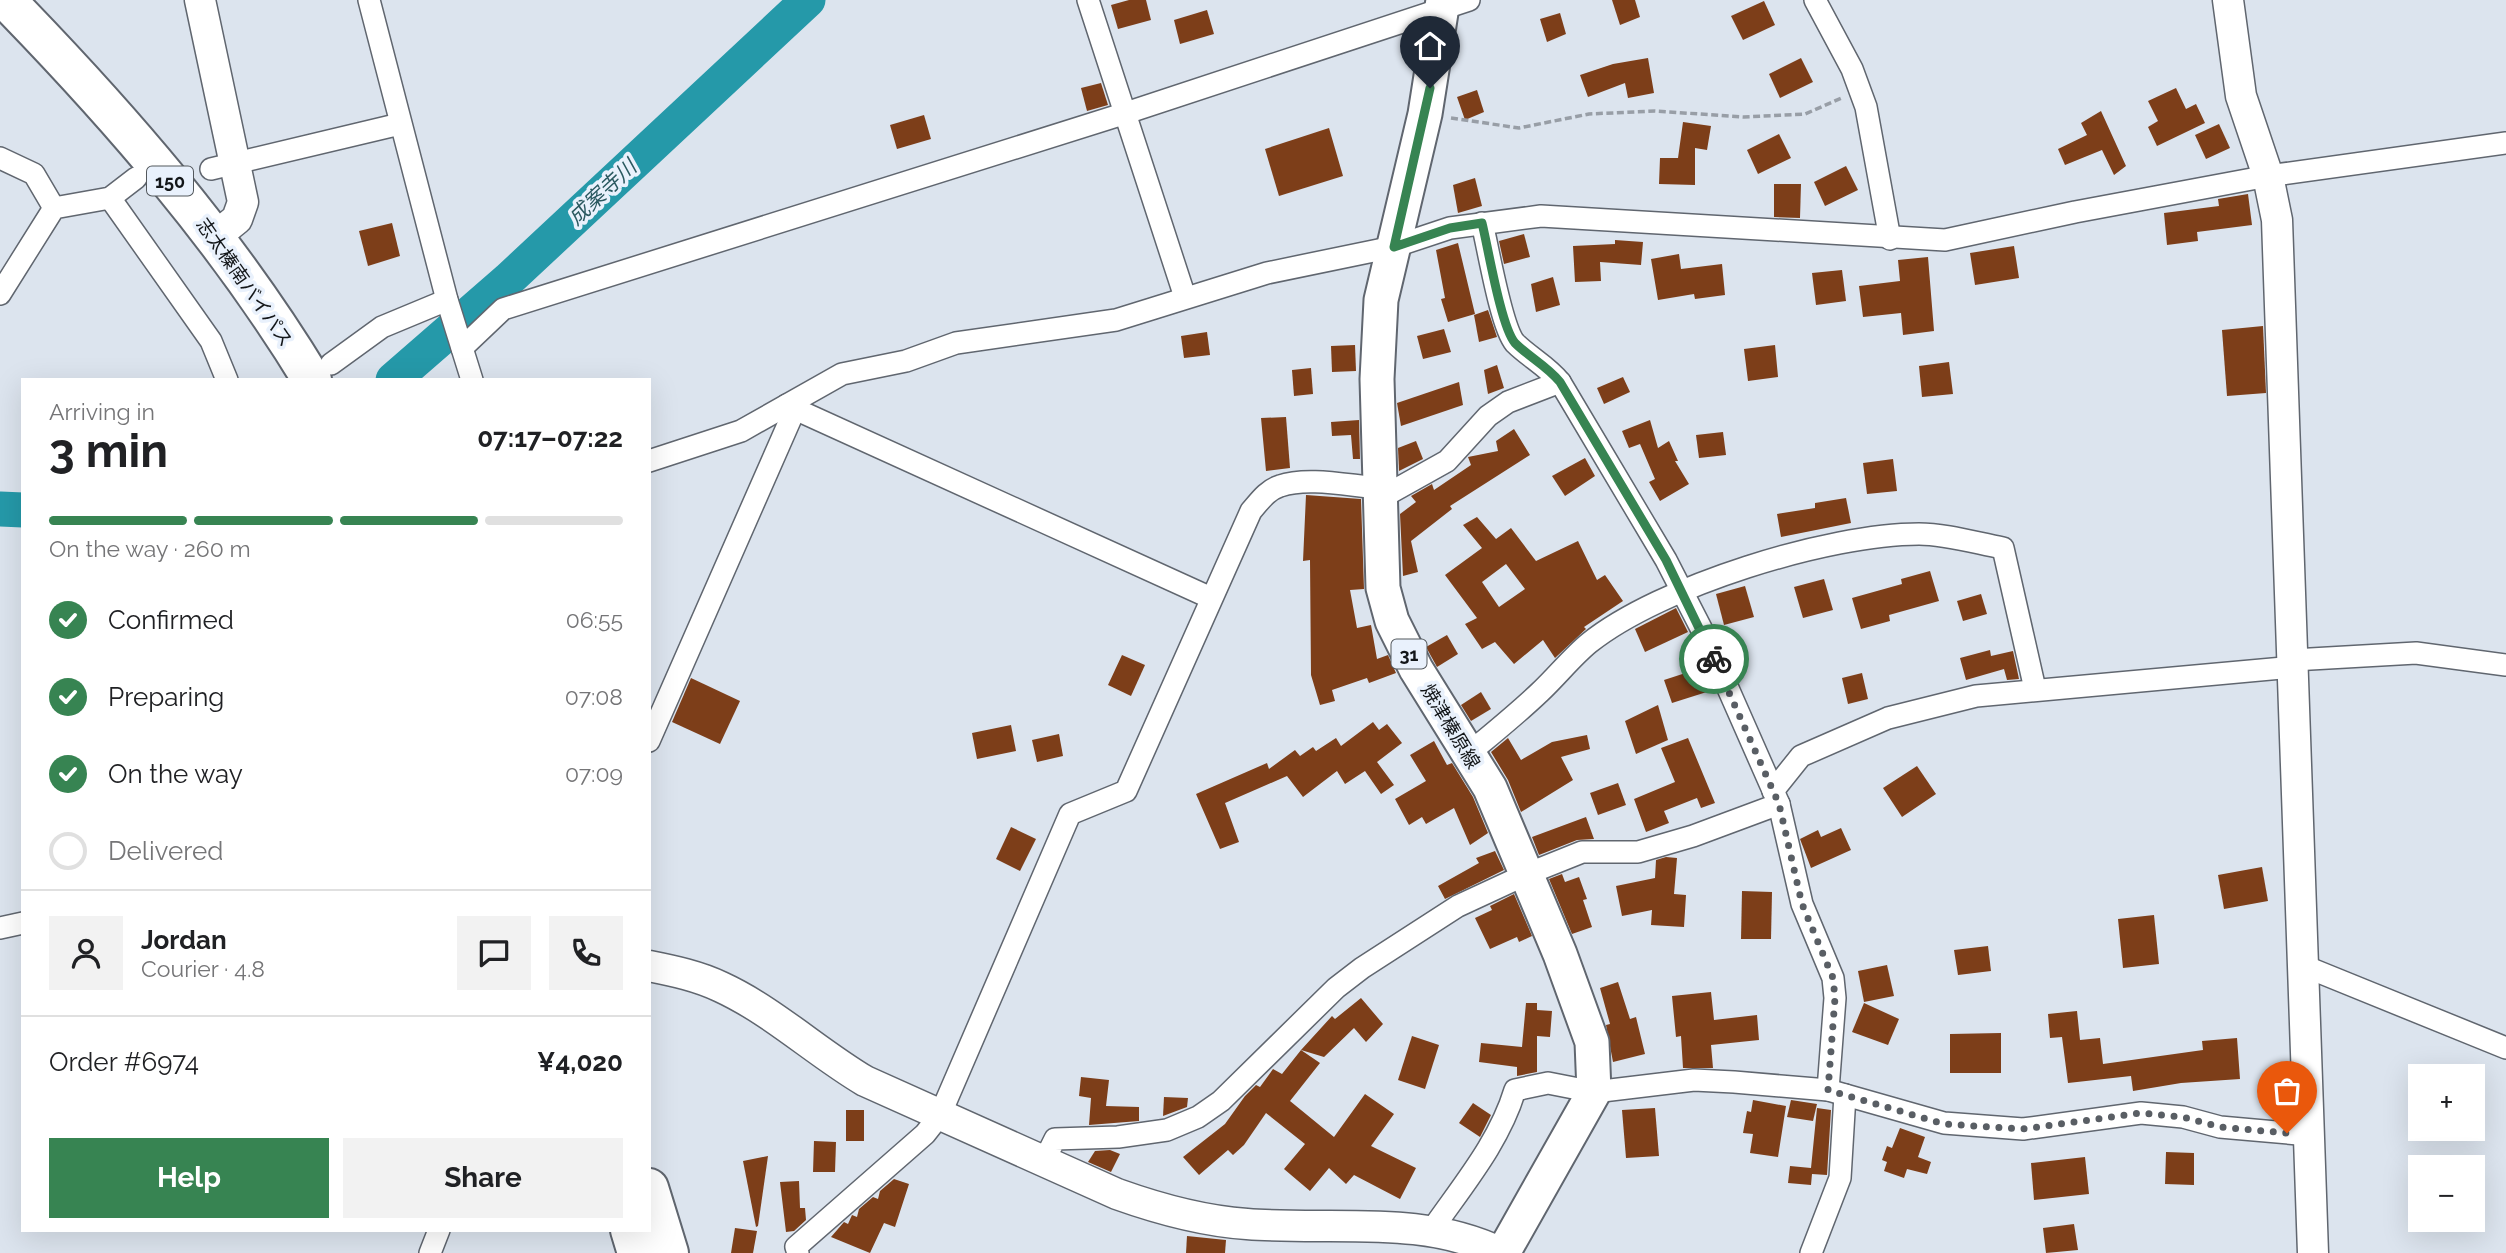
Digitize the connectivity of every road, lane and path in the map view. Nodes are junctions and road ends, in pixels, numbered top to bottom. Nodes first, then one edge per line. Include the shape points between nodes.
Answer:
1 (6, 0) edge
2 (200, 0) edge
3 (369, 0) edge
4 (1088, 0) edge
5 (1815, 0) edge
6 (2228, 0) edge
7 (1452, 2) edge
8 (0, 30) edge
9 (1860, 90) junction
10 (1123, 114) junction
11 (1425, 114) junction
12 (400, 124) junction
13 (2506, 143) edge
14 (0, 158) edge
15 (224, 166) junction
16 (2268, 176) junction
17 (123, 188) junction
18 (54, 208) junction
19 (1482, 223) junction
20 (216, 236) junction
21 (1891, 240) junction
22 (1394, 247) junction
23 (0, 294) edge
24 (1185, 297) junction
25 (447, 300) junction
26 (462, 348) junction
27 (321, 372) edge
28 (227, 378) edge
29 (283, 378) edge
30 (471, 378) edge
31 (1560, 382) junction
32 (791, 407) junction
33 (651, 460) edge
34 (1379, 493) junction
35 (1682, 591) junction
36 (1211, 598) junction
37 (2293, 664) junction
38 (2506, 665) edge
39 (2035, 689) junction
40 (651, 736) edge
41 (1468, 754) junction
42 (1776, 797) junction
43 (1527, 874) junction
44 (21, 923) edge
45 (0, 928) edge
46 (651, 966) edge
47 (2304, 966) junction
48 (2506, 1048) edge
49 (1594, 1092) junction
50 (1836, 1093) junction
51 (940, 1115) junction
52 (2310, 1135) junction
53 (1044, 1161) junction
54 (651, 1194) edge
55 (1431, 1231) junction
56 (438, 1232) edge
57 (631, 1232) edge
58 (430, 1253) edge
59 (637, 1253) edge
60 (669, 1253) edge
61 (798, 1253) edge
62 (1502, 1253) edge
63 (1811, 1253) edge
64 (2314, 1253) edge

1 - 20 highway, 志太榛南バイパス / 150 via 102,102
2 - 15 street
3 - 12 street
4 - 10 street
5 - 9 street
6 - 16 street via 2241,96
7 - 10 street
7 - 11 main road, 焼津榛原線 / 31
8 - 17 highway, 志太榛南バイパス / 150 via 81,115
9 - 11 path via 1805,114 1589,114 1519,128
9 - 21 street
10 - 24 street
10 - 26 street via 503,309
11 - 22 main road, 焼津榛原線 / 31
12 - 15 street
12 - 25 street
13 - 16 street
14 - 18 street via 34,174
15 - 20 street via 242,210
16 - 21 street via 1945,240
16 - 37 street via 2277,220
17 - 18 street
17 - 28 street via 211,341
17 - 29 highway, 志太榛南バイパス / 150 via 223,289
18 - 23 street
19 - 21 street via 1541,216
19 - 22 street via 1450,228
19 - 31 street via 1498,296 1514,341
20 - 27 highway, 志太榛南バイパス / 150
22 - 24 street via 1267,273
22 - 34 main road, 焼津榛原線 / 31 via 1381,300
24 - 32 street via 1116,320 956,343 906,361 842,374
25 - 26 street
25 - 27 street via 382,327
26 - 30 street
31 - 34 street via 1508,402 1488,416 1447,461
31 - 35 street
32 - 33 street via 741,431
32 - 36 street
32 - 40 street
34 - 36 street via 1308,483 1279,486 1263,496 1251,511
34 - 41 main road, 焼津榛原線 / 31 via 1380,563 1392,621
35 - 39 street via 1802,551 1894,534 1924,534 2003,548
35 - 41 street via 1640,609 1589,643
35 - 42 street
36 - 51 street via 1126,790 1070,814
37 - 38 street via 2416,653
37 - 39 street
37 - 47 street
39 - 42 street via 1976,696 1888,718 1801,756
41 - 43 main road, 焼津榛原線 / 31 via 1490,788
42 - 43 street via 1693,836 1638,852 1582,852
42 - 50 street via 1802,904 1833,978
43 - 49 main road, 焼津榛原線 / 31 via 1592,1042
43 - 53 street via 1458,906 1363,968 1336,988 1221,1101 1198,1117 1167,1130 1055,1139
44 - 45 street
46 - 51 street via 722,987 761,1009 834,1063
47 - 48 street
47 - 52 street
49 - 50 street via 1695,1080
49 - 55 street via 1548,1083 1515,1090 1491,1145
49 - 62 main road
50 - 52 street via 1944,1124 2023,1129 2141,1113 2220,1127
50 - 63 street via 1840,1178
51 - 53 street
51 - 61 street via 925,1134 796,1247
52 - 64 street
53 - 55 street via 1148,1205 1206,1219
54 - 60 highway
55 - 62 street via 1476,1241
56 - 58 street
57 - 59 highway

